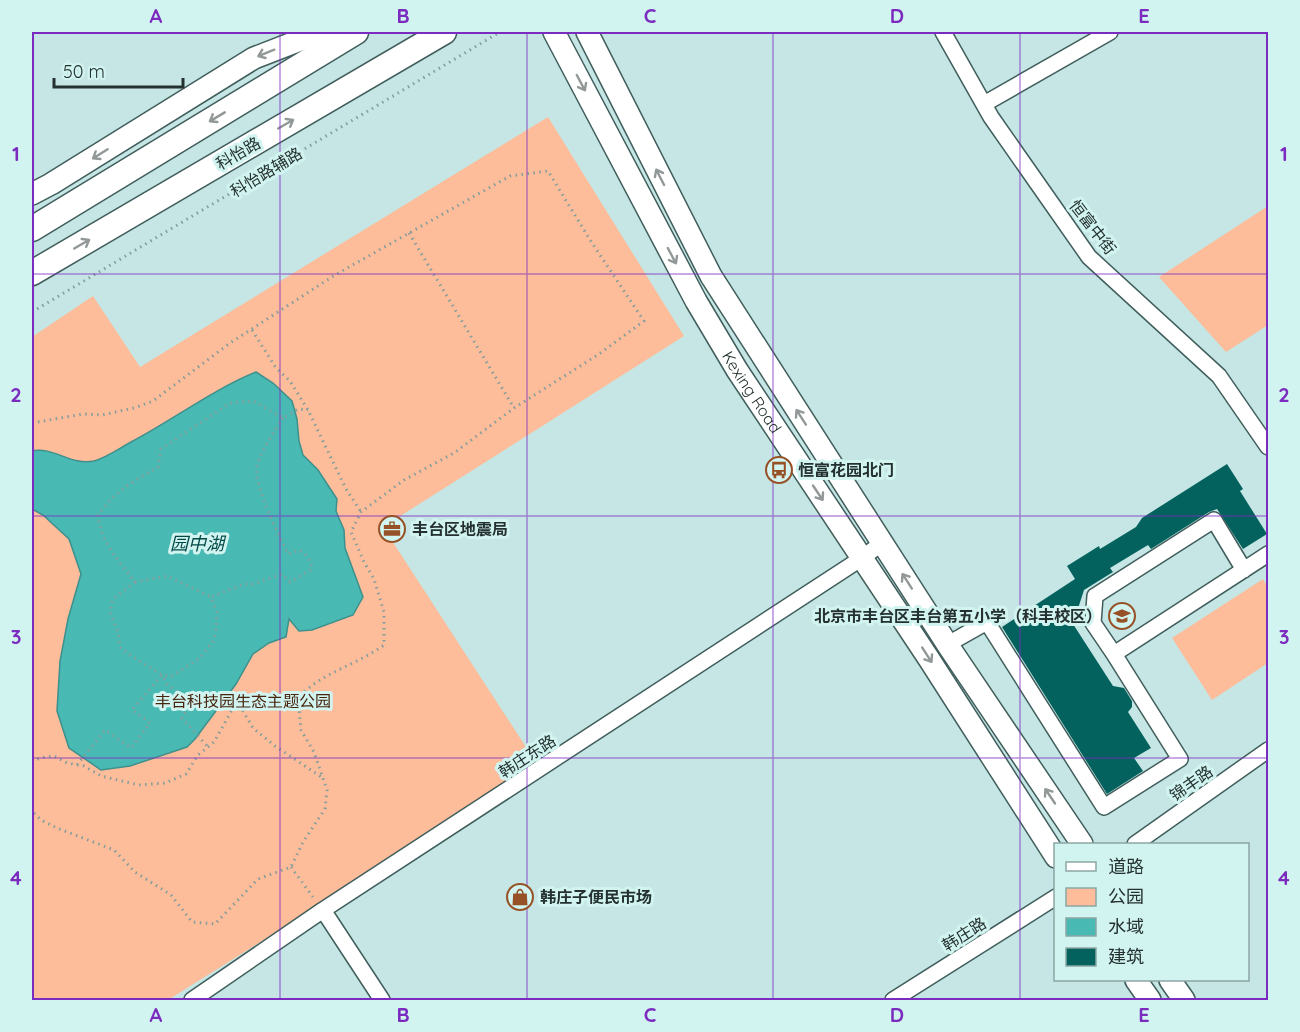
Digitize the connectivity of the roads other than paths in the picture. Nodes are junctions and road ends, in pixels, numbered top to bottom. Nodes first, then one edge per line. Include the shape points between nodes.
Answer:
1 (321, 32) edge
2 (356, 32) edge
3 (444, 32) edge
4 (554, 32) edge
5 (587, 32) edge
6 (943, 32) edge
7 (1110, 32) edge
8 (984, 105) junction
9 (32, 194) edge
10 (32, 229) edge
11 (32, 273) edge
12 (1269, 447) edge
13 (882, 543) junction
14 (1269, 554) edge
15 (862, 558) junction
16 (1244, 570) junction
17 (948, 644) junction
18 (1114, 654) junction
19 (1269, 750) edge
20 (1081, 843) edge
21 (1136, 843) edge
22 (1054, 854) edge
23 (1054, 898) edge
24 (323, 910) junction
25 (1137, 981) edge
26 (1171, 981) edge
27 (192, 1000) edge
28 (382, 1000) edge
29 (893, 1000) edge
30 (1150, 1000) edge
31 (1184, 1000) edge

1 -> 9 main road via 254,58
2 -> 10 main road
11 -> 3 main road, 科怡路
4 -> 15 main road, Kexing Road via 696,301
13 -> 5 main road, Kexing Road via 711,276
6 - 8 street, 恒富中街
7 - 8 street
8 - 12 street, 恒富中街 via 1089,257 1219,376
13 - 15 street, 韩庄东路
17 -> 13 main road, Kexing Road
14 - 16 street
15 -> 22 main road, Kexing Road
15 - 24 street, 韩庄东路
16 - 18 street
16 - 18 street via 1214,520 1095,596 1093,623
17 - 18 street via 987,622 1104,807 1180,759
20 -> 17 main road, Kexing Road
19 - 21 street, 锦丰路
23 - 29 street, 韩庄路
24 - 27 street, 韩庄东路
24 - 28 street
25 - 30 main road
26 - 31 main road

